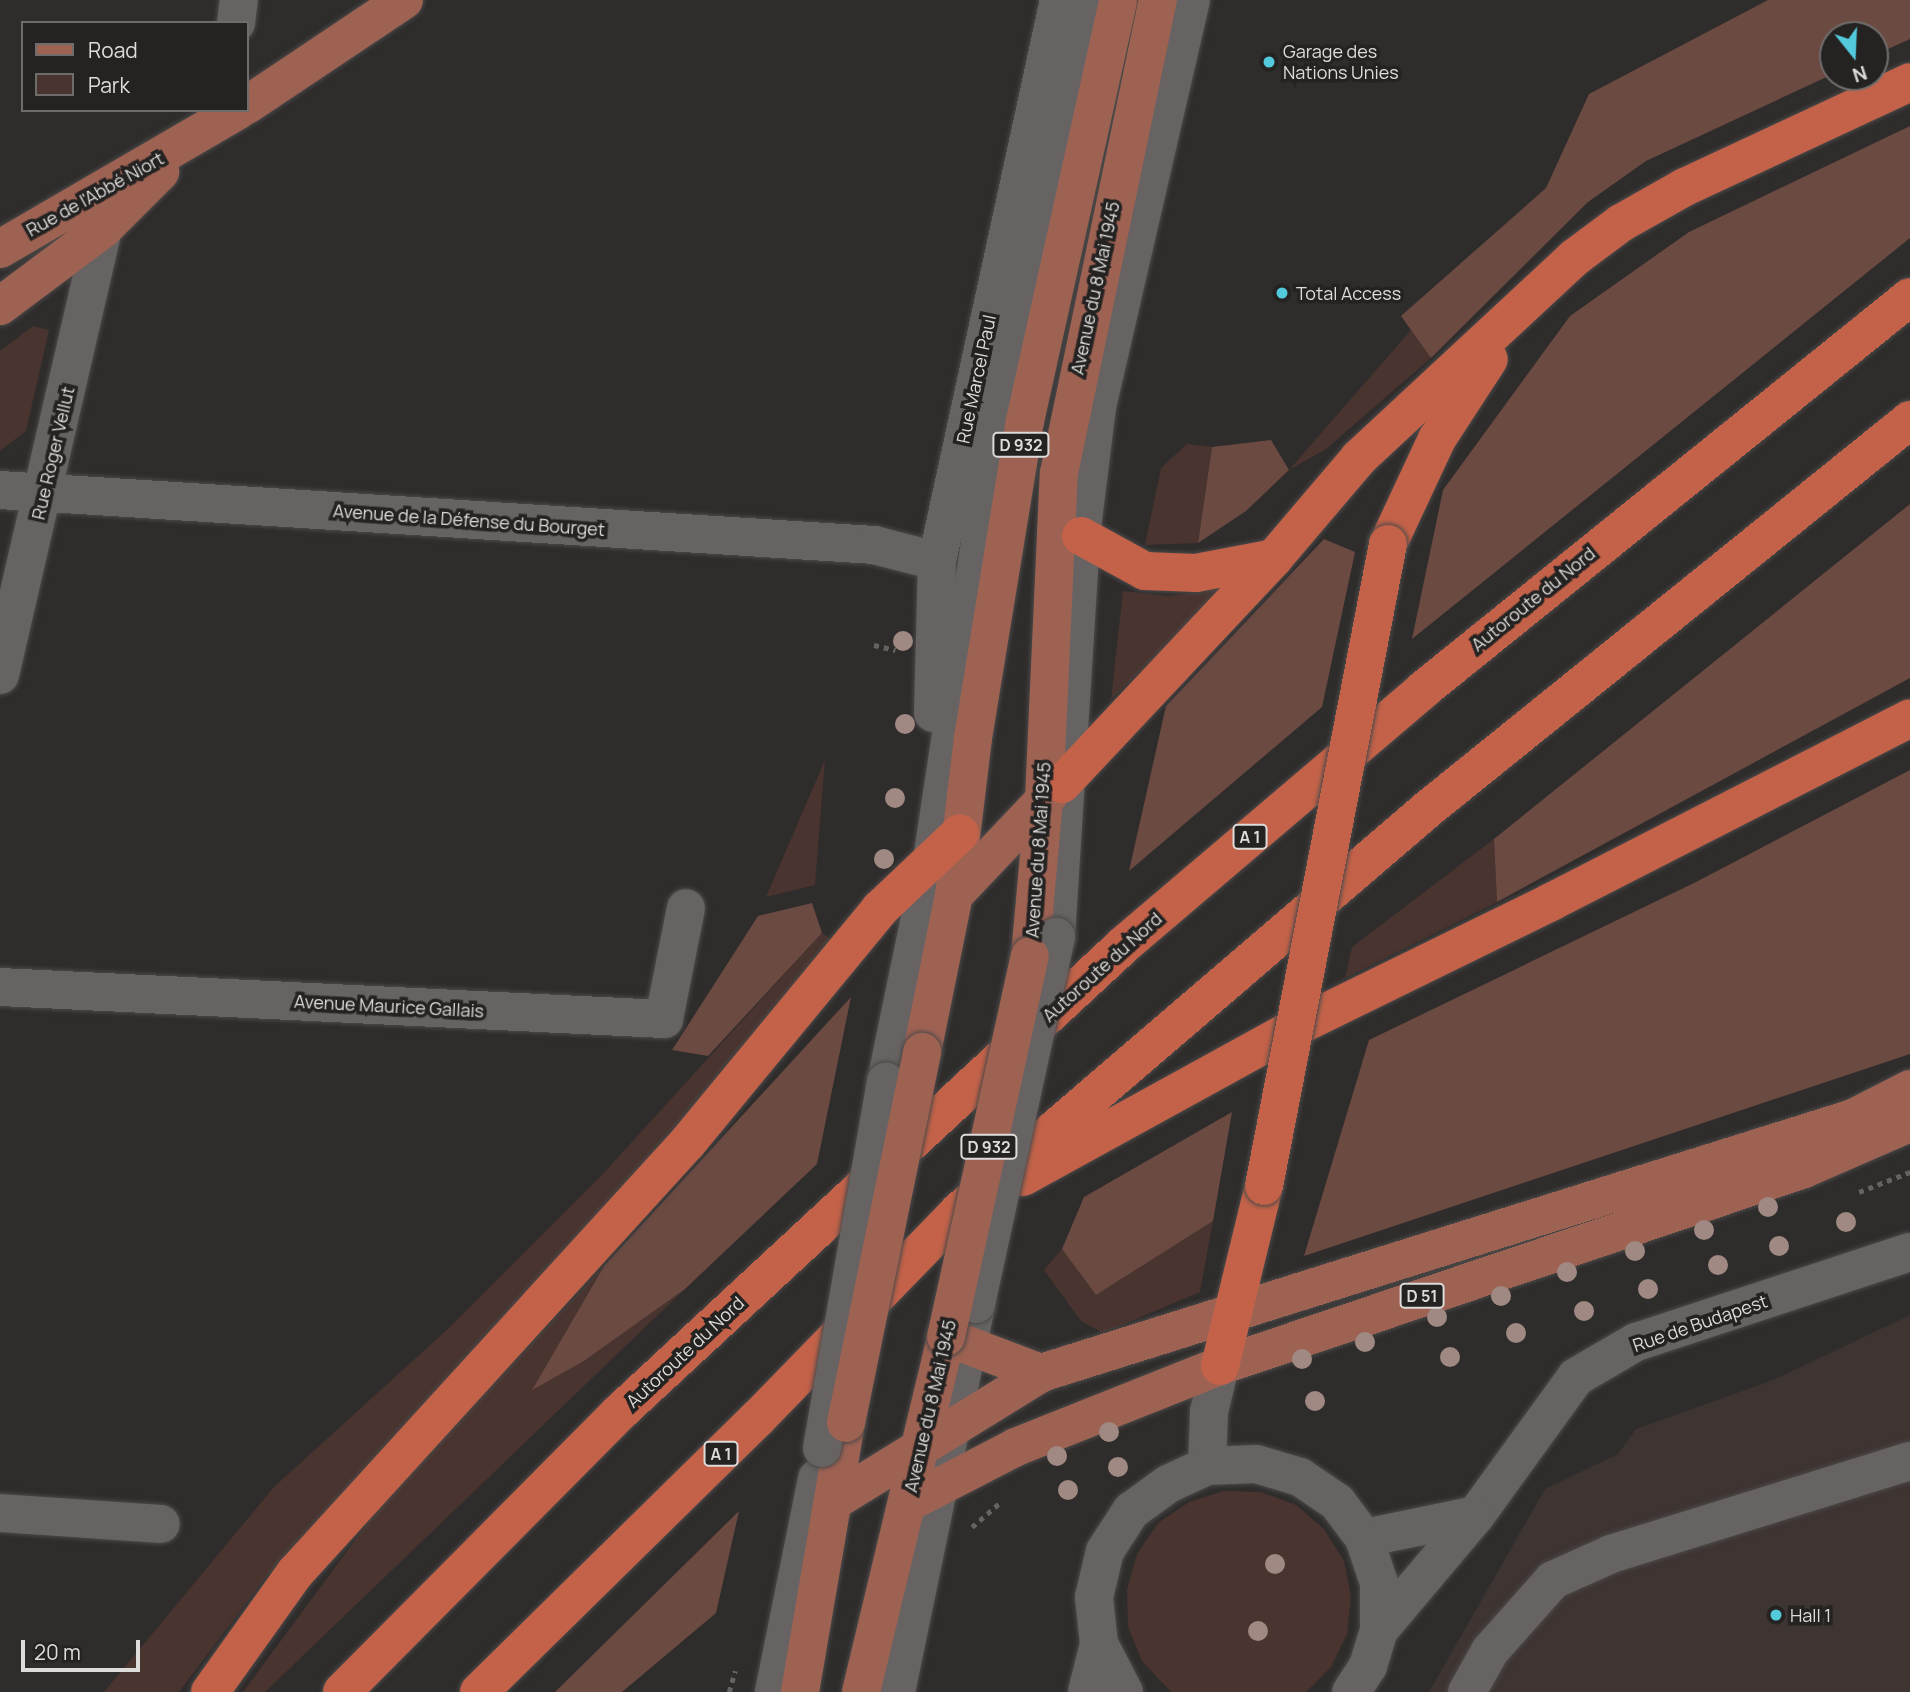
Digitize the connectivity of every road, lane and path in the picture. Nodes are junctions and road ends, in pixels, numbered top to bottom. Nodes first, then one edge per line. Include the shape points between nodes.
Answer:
1 (239, 0) edge
2 (421, 0) edge
3 (1059, 0) edge
4 (1092, 0) edge
5 (1118, 0) edge
6 (1158, 0) edge
7 (1191, 0) edge
8 (391, 10) edge
9 (236, 21) edge
10 (1910, 82) edge
11 (248, 102) edge
12 (224, 117) edge
13 (103, 229) junction
14 (0, 249) edge
15 (1535, 295) junction
16 (1910, 297) edge
17 (0, 306) edge
18 (1910, 420) edge
19 (0, 490) edge
20 (44, 494) junction
21 (1057, 504) junction
22 (1081, 536) junction
23 (1274, 558) junction
24 (937, 561) junction
25 (874, 645) dead end
26 (904, 652) dead end
27 (0, 675) edge
28 (1910, 718) edge
29 (962, 733) junction
30 (1053, 792) junction
31 (960, 833) junction
32 (932, 860) junction
33 (954, 895) junction
34 (686, 908) dead end
35 (1043, 946) junction
36 (0, 987) edge
37 (1910, 1088) edge
38 (1910, 1123) edge
39 (1910, 1172) edge
40 (1846, 1196) dead end
41 (959, 1211) junction
42 (1910, 1252) edge
43 (1235, 1309) junction
44 (956, 1341) junction
45 (1220, 1366) junction
46 (1041, 1374) junction
47 (834, 1435) junction
48 (937, 1437) junction
49 (1910, 1461) edge
50 (1207, 1466) junction
51 (924, 1494) junction
52 (1011, 1494) dead end
53 (822, 1512) junction
54 (0, 1513) edge
55 (1476, 1515) junction
56 (161, 1524) dead end
57 (965, 1532) dead end
58 (1364, 1538) junction
59 (1379, 1630) junction
60 (1099, 1644) junction
61 (734, 1672) dead end
62 (209, 1692) edge
63 (342, 1692) edge
64 (479, 1692) edge
65 (729, 1692) edge
66 (774, 1692) edge
67 (800, 1692) edge
68 (861, 1692) edge
69 (896, 1692) edge
70 (1087, 1692) edge
71 (1124, 1692) edge
72 (1351, 1692) edge
73 (1467, 1692) edge

1 - 9 street
2 - 8 main road, Rue de l'Abbé Niort
3 - 24 street, Rue Marcel Paul
4 - 29 street via 993,459
5 - 29 main road, D 932
6 - 21 main road, Avenue du 8 Mai 1945 / D 932 via 1073,390
7 - 22 street via 1097,407
8 - 11 main road, Rue de l'Abbé Niort
10 - 15 highway via 1685,187 1621,223
12 - 13 main road, Rue de l'Abbé Niort
12 - 14 main road, Rue de l'Abbé Niort
13 - 17 main road, Rue de l'Abbé Niort
13 - 20 street, Rue Roger Vellut
15 - 23 highway via 1359,458
15 - 43 highway, bridge via 1437,439 1388,544 1264,1186
16 - 63 highway, Autoroute du Nord / A 1 via 1424,689 1126,943 620,1412
18 - 41 highway, A 1 via 1429,808
19 - 20 street, Avenue de la Défense du Bourget
20 - 24 street, Avenue de la Défense du Bourget via 874,545
20 - 27 street, Rue Roger Vellut
21 - 22 main road
21 - 30 main road, Avenue du 8 Mai 1945 / D 932
22 - 23 highway via 1145,571 1196,573
22 - 30 street
23 - 30 highway
24 - 29 street, Rue Marcel Paul via 933,716
25 - 26 path
28 - 41 highway via 1300,1025
29 - 31 main road, D 932
29 - 32 street
30 - 33 main road
30 - 35 main road, Avenue du 8 Mai 1945 / D 932
31 - 32 highway
31 - 33 main road, D 932
32 - 47 street, bridge via 886,1082
32 - 62 highway via 880,909 688,1142 295,1573
33 - 47 main road, bridge
34 - 36 street, Avenue Maurice Gallais via 664,1019
35 - 44 main road, Avenue du 8 Mai 1945 / D 932, bridge
35 - 44 street, bridge via 976,1304
37 - 43 main road, D 51 via 1853,1118
38 - 45 main road, D 51 via 1804,1169
39 - 40 path
41 - 64 highway, A 1 via 758,1418
42 - 55 street, Rue de Budapest via 1636,1342 1576,1377
43 - 45 highway
43 - 46 main road, D 51
44 - 46 main road
44 - 48 main road, Avenue du 8 Mai 1945 / D 932
45 - 50 street via 1209,1412
45 - 51 main road, D 51 via 1016,1447
46 - 48 main road, D 51
47 - 53 main road
48 - 51 street
48 - 53 main road, D 51
49 - 73 street via 1611,1554 1553,1580 1490,1651
50 - 58 street via 1256,1464 1300,1477 1337,1502
50 - 60 street via 1168,1484 1130,1511 1105,1550 1094,1597
51 - 68 main road, Avenue du 8 Mai 1945
51 - 69 street
52 - 57 path
53 - 66 street
53 - 67 main road
54 - 56 street
55 - 58 street
55 - 59 street, Rue de Budapest
58 - 59 street via 1379,1583
59 - 72 street via 1368,1666
60 - 70 street
60 - 71 street
61 - 65 path

